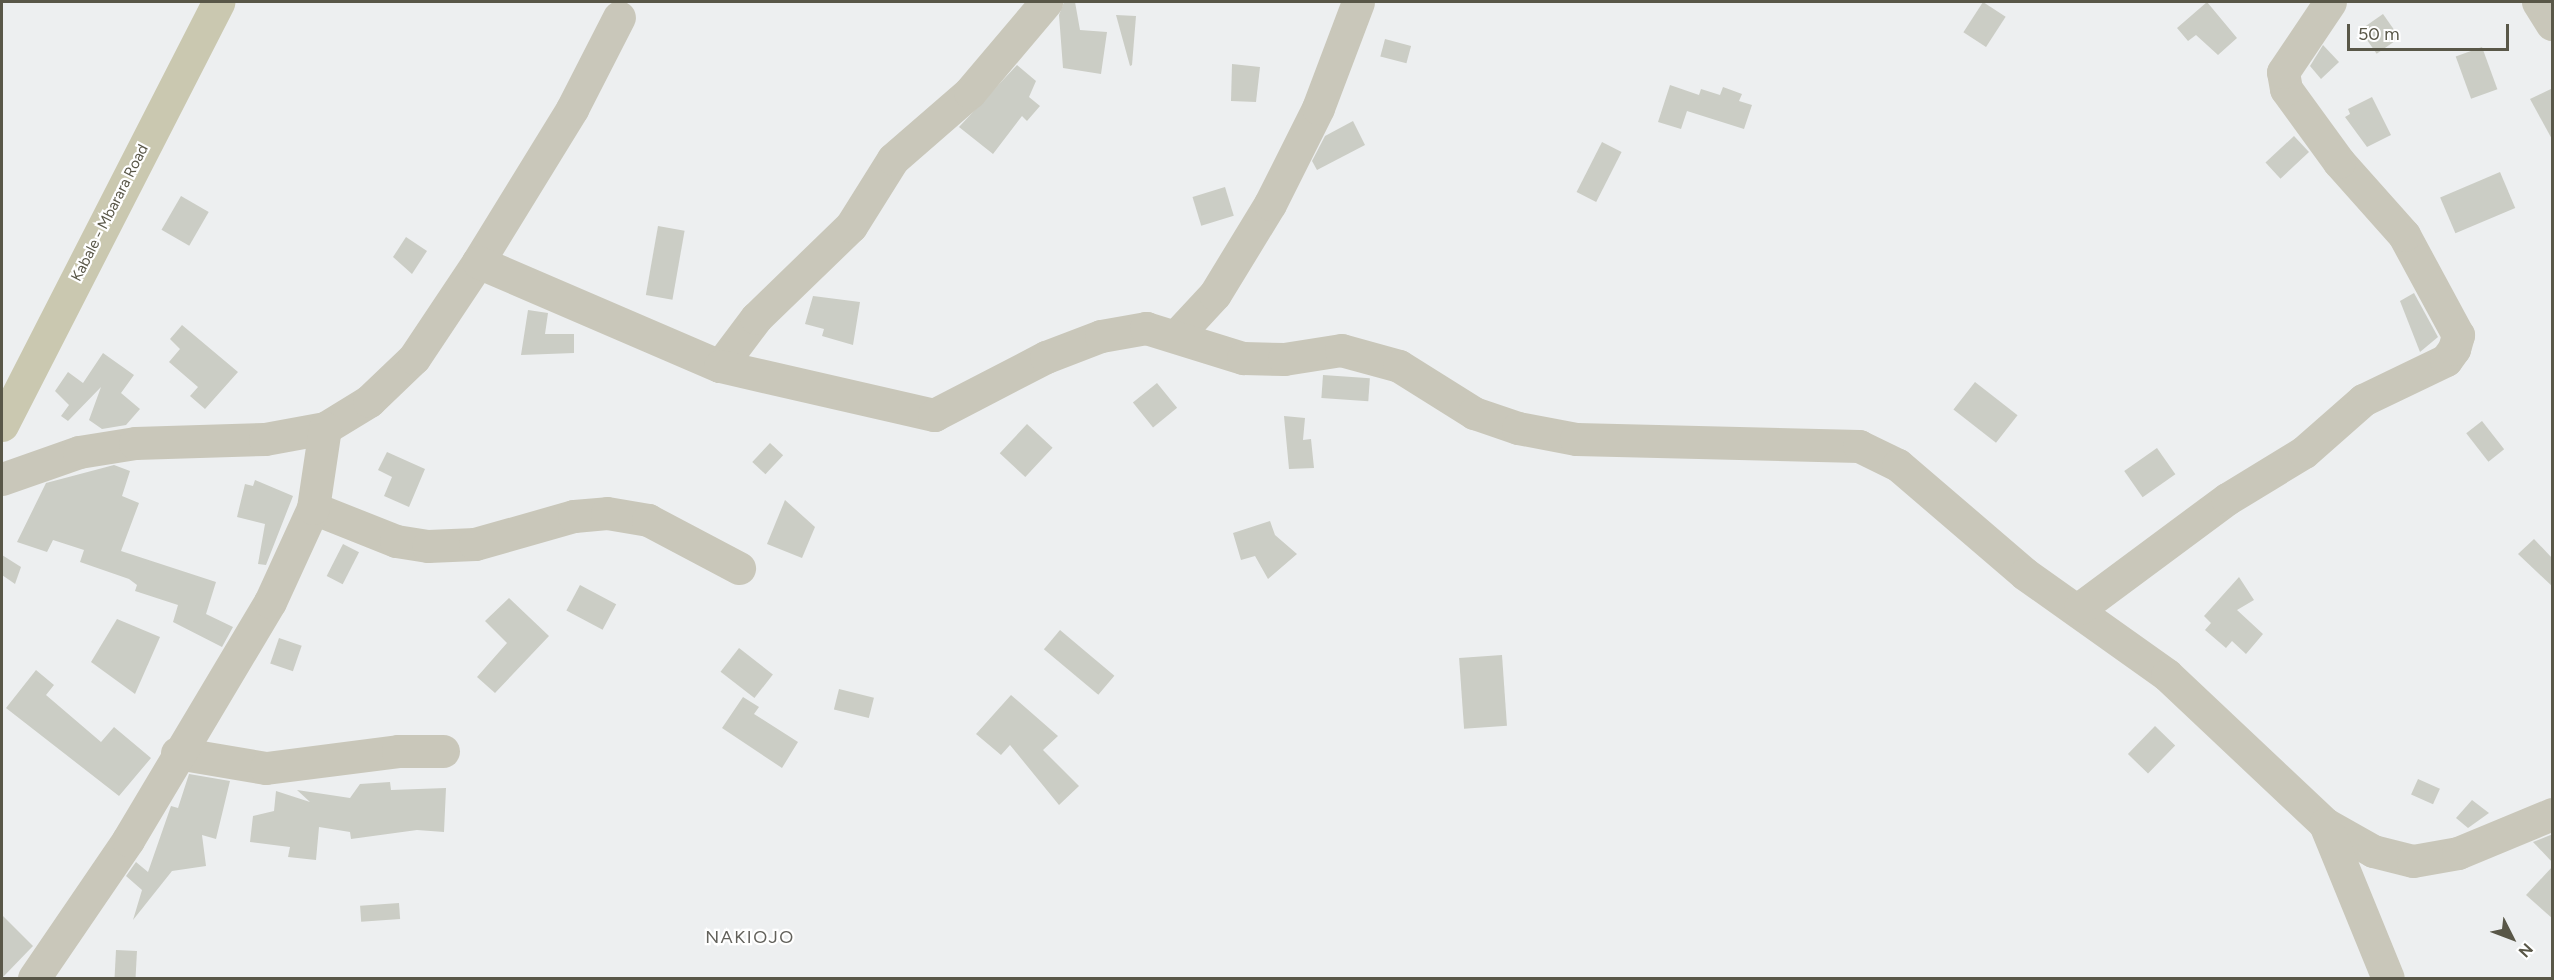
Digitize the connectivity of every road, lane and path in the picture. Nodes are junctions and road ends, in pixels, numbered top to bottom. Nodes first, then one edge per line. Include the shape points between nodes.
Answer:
1 (218, 2) edge
2 (1046, 2) edge
3 (1358, 2) edge
4 (2330, 2) edge
5 (2538, 2) edge
6 (619, 17) dead end
7 (2553, 24) edge
8 (478, 262) junction
9 (1178, 334) junction
10 (720, 366) junction
11 (2, 424) edge
12 (325, 428) junction
13 (2, 479) edge
14 (313, 508) junction
15 (739, 568) dead end
16 (2080, 608) junction
17 (442, 751) dead end
18 (177, 753) junction
19 (2553, 814) edge
20 (2325, 824) junction
21 (34, 978) edge
22 (2388, 978) edge

1 - 11 main road, Kabale - Mbarara Road
2 - 10 street via 970,92 893,159 851,226 756,318
3 - 9 street via 1318,108 1270,204 1215,294
4 - 16 street via 2283,72 2286,89 2339,162 2404,235 2458,335 2454,349 2446,360 2363,400 2304,452 2227,499
5 - 7 street
6 - 8 street via 572,109
8 - 10 street
8 - 12 street via 414,358 369,401
9 - 10 street via 1146,328 1101,336 1046,357 934,415
9 - 16 street via 1243,358 1284,359 1341,350 1369,354 1399,366 1474,413 1576,439 1859,446 1899,465 2025,574
12 - 13 street via 265,439 135,443 79,452
12 - 14 street
14 - 15 street via 396,541 428,546 475,544 574,516 607,513 648,520
14 - 18 street via 270,602
16 - 20 street via 2167,675
17 - 18 street via 398,751 266,768
18 - 21 street via 128,840
19 - 20 street via 2458,853 2412,861 2373,852
20 - 22 street

